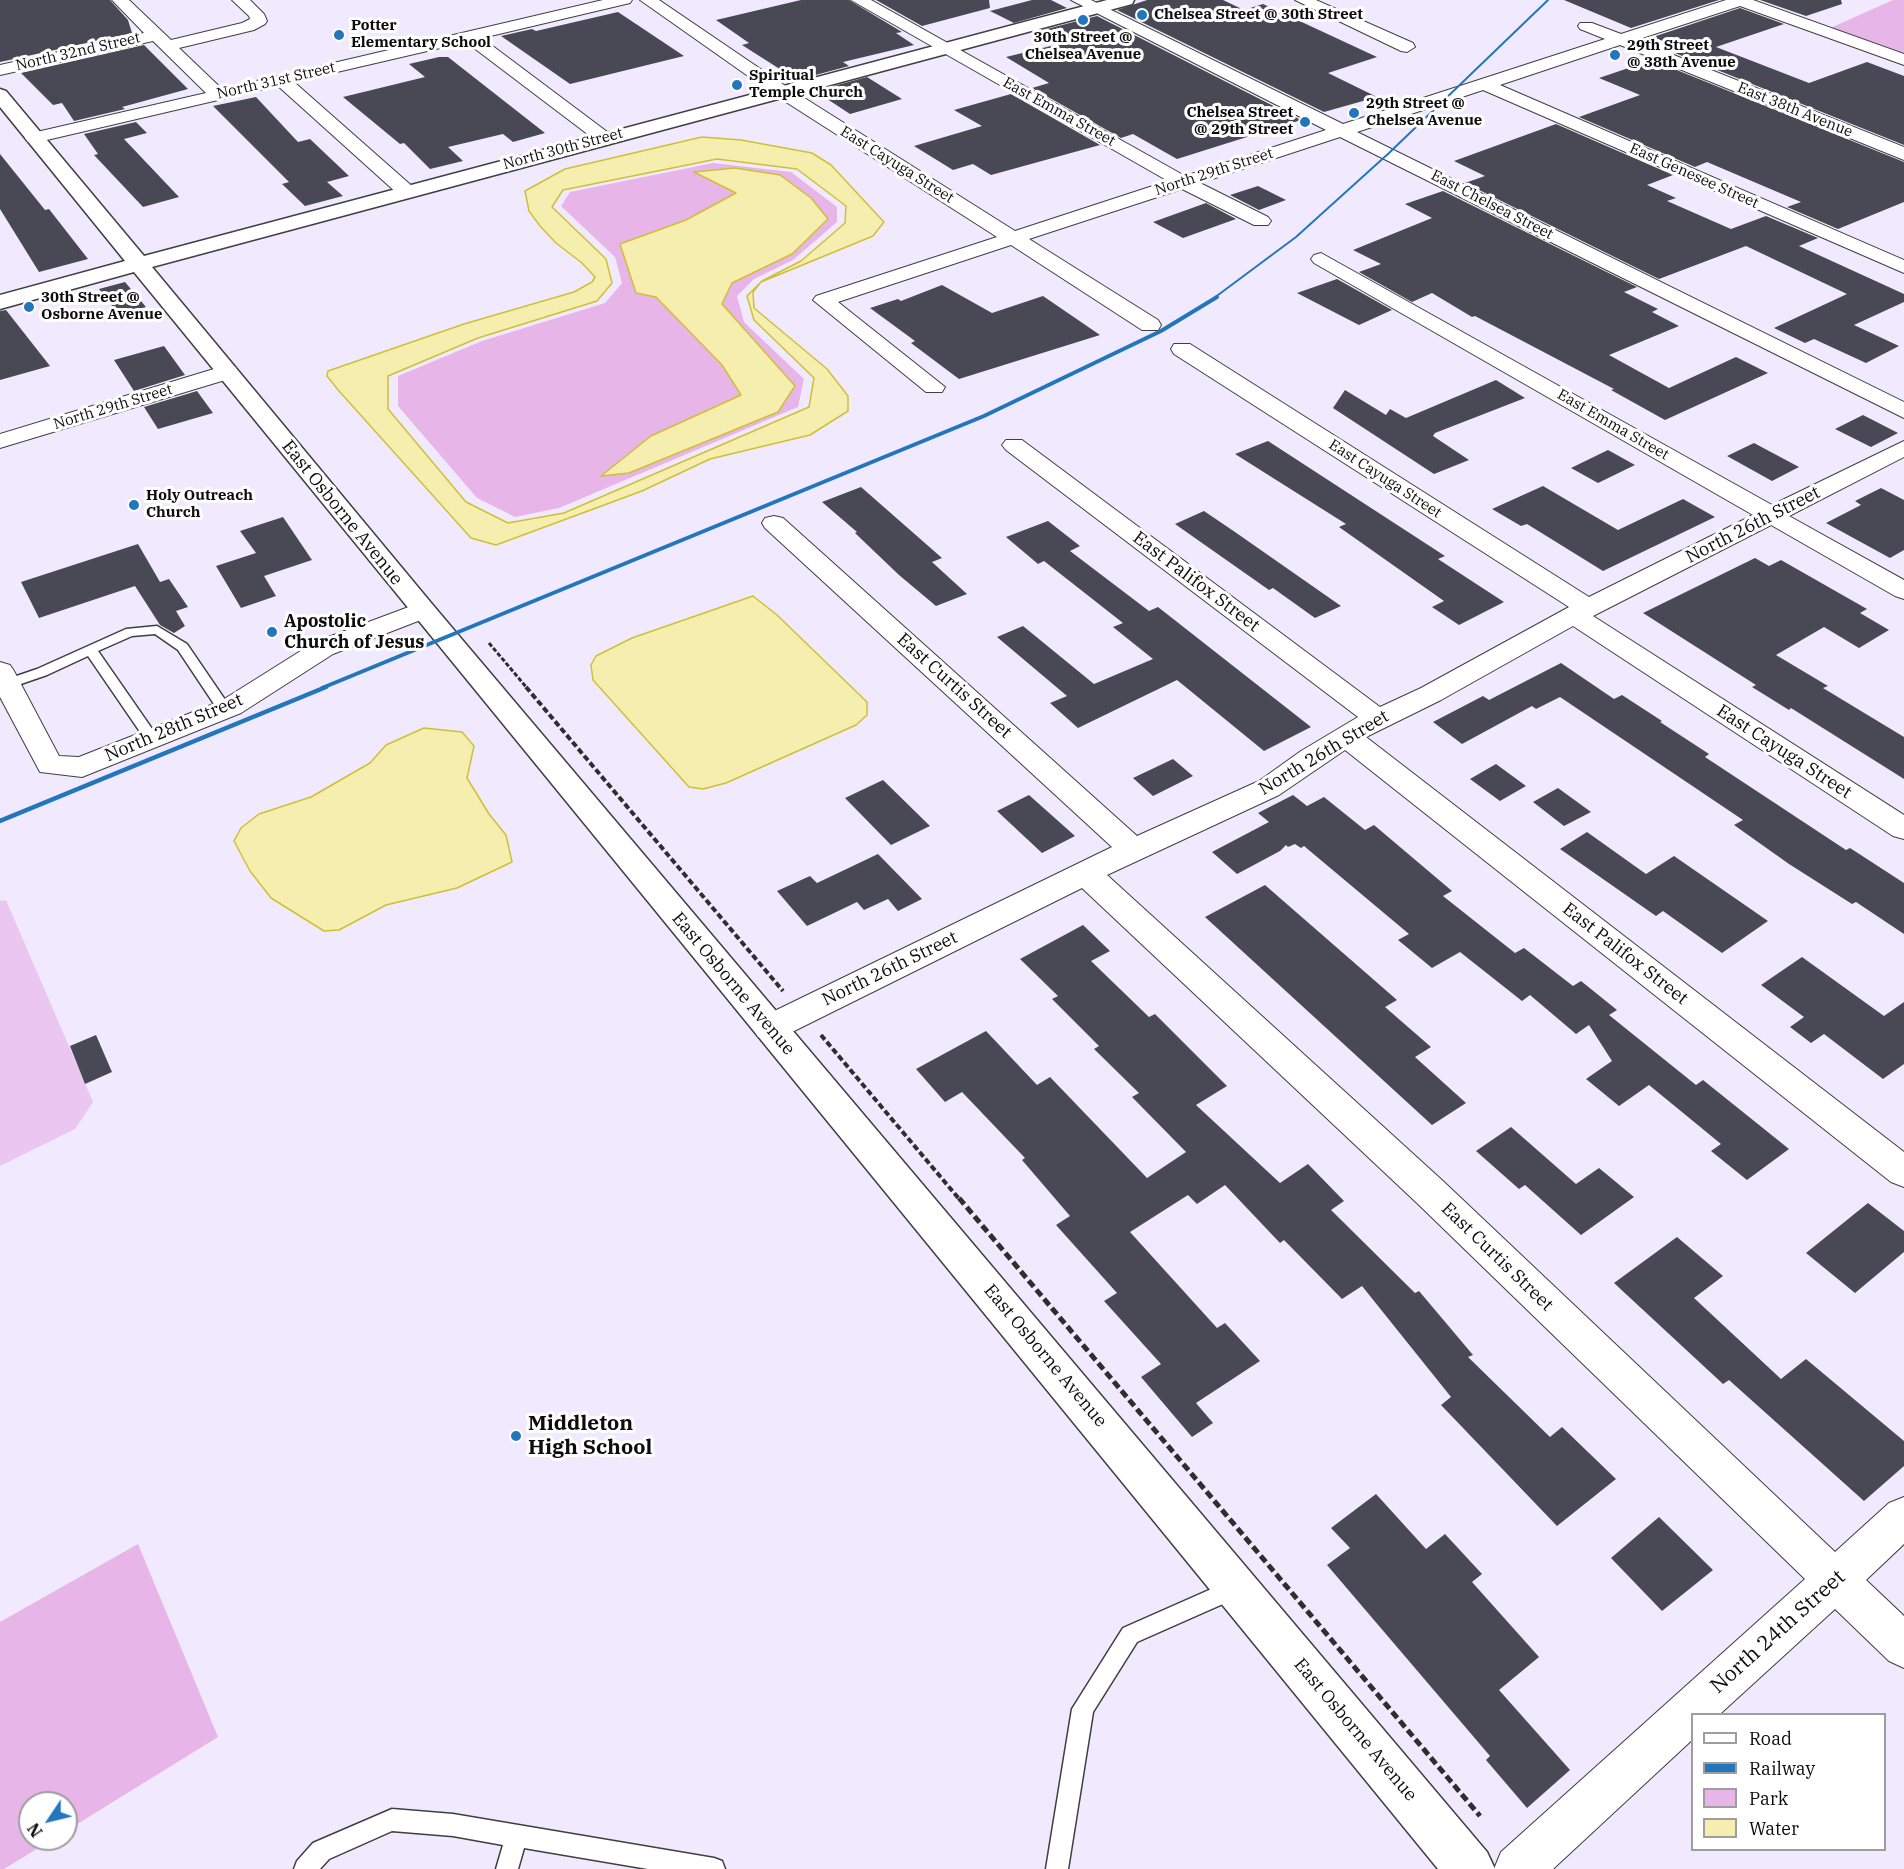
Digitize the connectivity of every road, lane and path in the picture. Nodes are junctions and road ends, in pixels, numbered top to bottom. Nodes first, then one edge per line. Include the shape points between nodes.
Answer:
1 (120, 0) edge
2 (240, 0) edge
3 (624, 0) edge
4 (648, 0) edge
5 (859, 0) edge
6 (1126, 0) edge
7 (1303, 0) edge
8 (1740, 0) edge
9 (1088, 4) edge
10 (1586, 26) dead end
11 (468, 36) junction
12 (1618, 39) junction
13 (162, 40) junction
14 (944, 47) junction
15 (1407, 47) dead end
16 (1904, 60) edge
17 (0, 70) edge
18 (281, 80) junction
19 (1484, 84) junction
20 (781, 91) junction
21 (0, 95) edge
22 (218, 95) junction
23 (1341, 130) junction
24 (34, 138) junction
25 (604, 138) junction
26 (1904, 154) edge
27 (1184, 182) junction
28 (406, 191) junction
29 (1261, 221) dead end
30 (1012, 238) junction
31 (1321, 259) dead end
32 (138, 264) junction
33 (1904, 267) edge
34 (0, 302) edge
35 (1150, 325) dead end
36 (1182, 349) dead end
37 (227, 372) junction
38 (934, 387) dead end
39 (1904, 411) edge
40 (0, 441) edge
41 (1014, 445) dead end
42 (1904, 448) edge
43 (1771, 516) junction
44 (774, 523) dead end
45 (1904, 591) edge
46 (422, 610) junction
47 (1581, 611) junction
48 (489, 643) dead end
49 (91, 650) junction
50 (3, 678) edge
51 (225, 710) junction
52 (1378, 719) junction
53 (1347, 736) junction
54 (153, 739) junction
55 (1904, 830) edge
56 (1134, 850) junction
57 (1085, 873) junction
58 (802, 1012) junction
59 (770, 1028) junction
60 (1904, 1172) edge
61 (1904, 1517) edge
62 (1834, 1581) junction
63 (1237, 1587) junction
64 (1904, 1646) edge
65 (1483, 1820) dead end
66 (517, 1836) junction
67 (305, 1869) edge
68 (507, 1869) edge
69 (714, 1869) edge
70 (1057, 1869) edge
71 (1470, 1869) edge
72 (1518, 1869) edge

1 - 13 street
2 - 13 street, North 32nd Street via 259,21 248,27
3 - 11 street, North 31st Street
4 - 20 street, East Cayuga Street
5 - 14 street, East Emma Street
6 - 9 street, North 30th Street
7 - 15 street
8 - 12 street, North 29th Street
8 - 16 street
9 - 14 street, North 30th Street
9 - 23 street, East Chelsea Street
10 - 12 street, East 38th Avenue
11 - 18 street, North 31st Street
11 - 25 street
12 - 19 street, North 29th Street
12 - 26 street, East 38th Avenue
13 - 17 street, North 32nd Street
13 - 22 street
14 - 20 street, North 30th Street
14 - 27 street, East Emma Street
18 - 22 street, North 31st Street
18 - 28 street
19 - 23 street, North 29th Street
19 - 33 street, East Genesee Street
20 - 25 street, North 30th Street
20 - 30 street, East Cayuga Street
21 - 24 street, East Osborne Avenue
22 - 24 street, North 31st Street
23 - 27 street, North 29th Street
23 - 39 street, East Chelsea Street
24 - 32 street, East Osborne Avenue
25 - 28 street, North 30th Street
27 - 29 street, East Emma Street
27 - 30 street, North 29th Street
28 - 32 street, North 30th Street
30 - 35 street, East Cayuga Street
30 - 38 street, North 29th Street via 823,300
31 - 43 street, East Emma Street
32 - 34 street, North 30th Street
32 - 37 street, East Osborne Avenue
36 - 47 street, East Cayuga Street
37 - 40 street, North 29th Street
37 - 46 street, East Osborne Avenue
41 - 52 street, East Palifox Street
42 - 43 street, North 26th Street
43 - 45 street, East Emma Street
43 - 47 street, North 26th Street
44 - 56 street, East Curtis Street
46 - 51 street, North 28th Street via 324,648
46 - 59 street, East Osborne Avenue
47 - 52 street, North 26th Street
47 - 55 street, East Cayuga Street
48 - 58 path
49 - 50 lane
49 - 51 lane via 130,632 157,630 183,647
49 - 54 lane
50 - 54 street, North 28th Street via 50,765 82,767
51 - 54 street, North 28th Street
52 - 53 street, North 26th Street
53 - 56 street, North 26th Street via 1269,789
53 - 60 street, East Palifox Street
56 - 57 street, North 26th Street
57 - 58 street, North 26th Street
57 - 62 street, East Curtis Street via 1431,1193
58 - 59 street, North 26th Street
58 - 65 path
59 - 63 street, East Osborne Avenue
61 - 62 street, North 24th Street
62 - 64 street, East Curtis Street
62 - 72 street, North 24th Street
63 - 70 lane via 1130,1635 1124,1644 1083,1709
63 - 71 street, East Osborne Avenue
66 - 67 lane via 392,1820 321,1851
66 - 68 lane
66 - 69 lane

